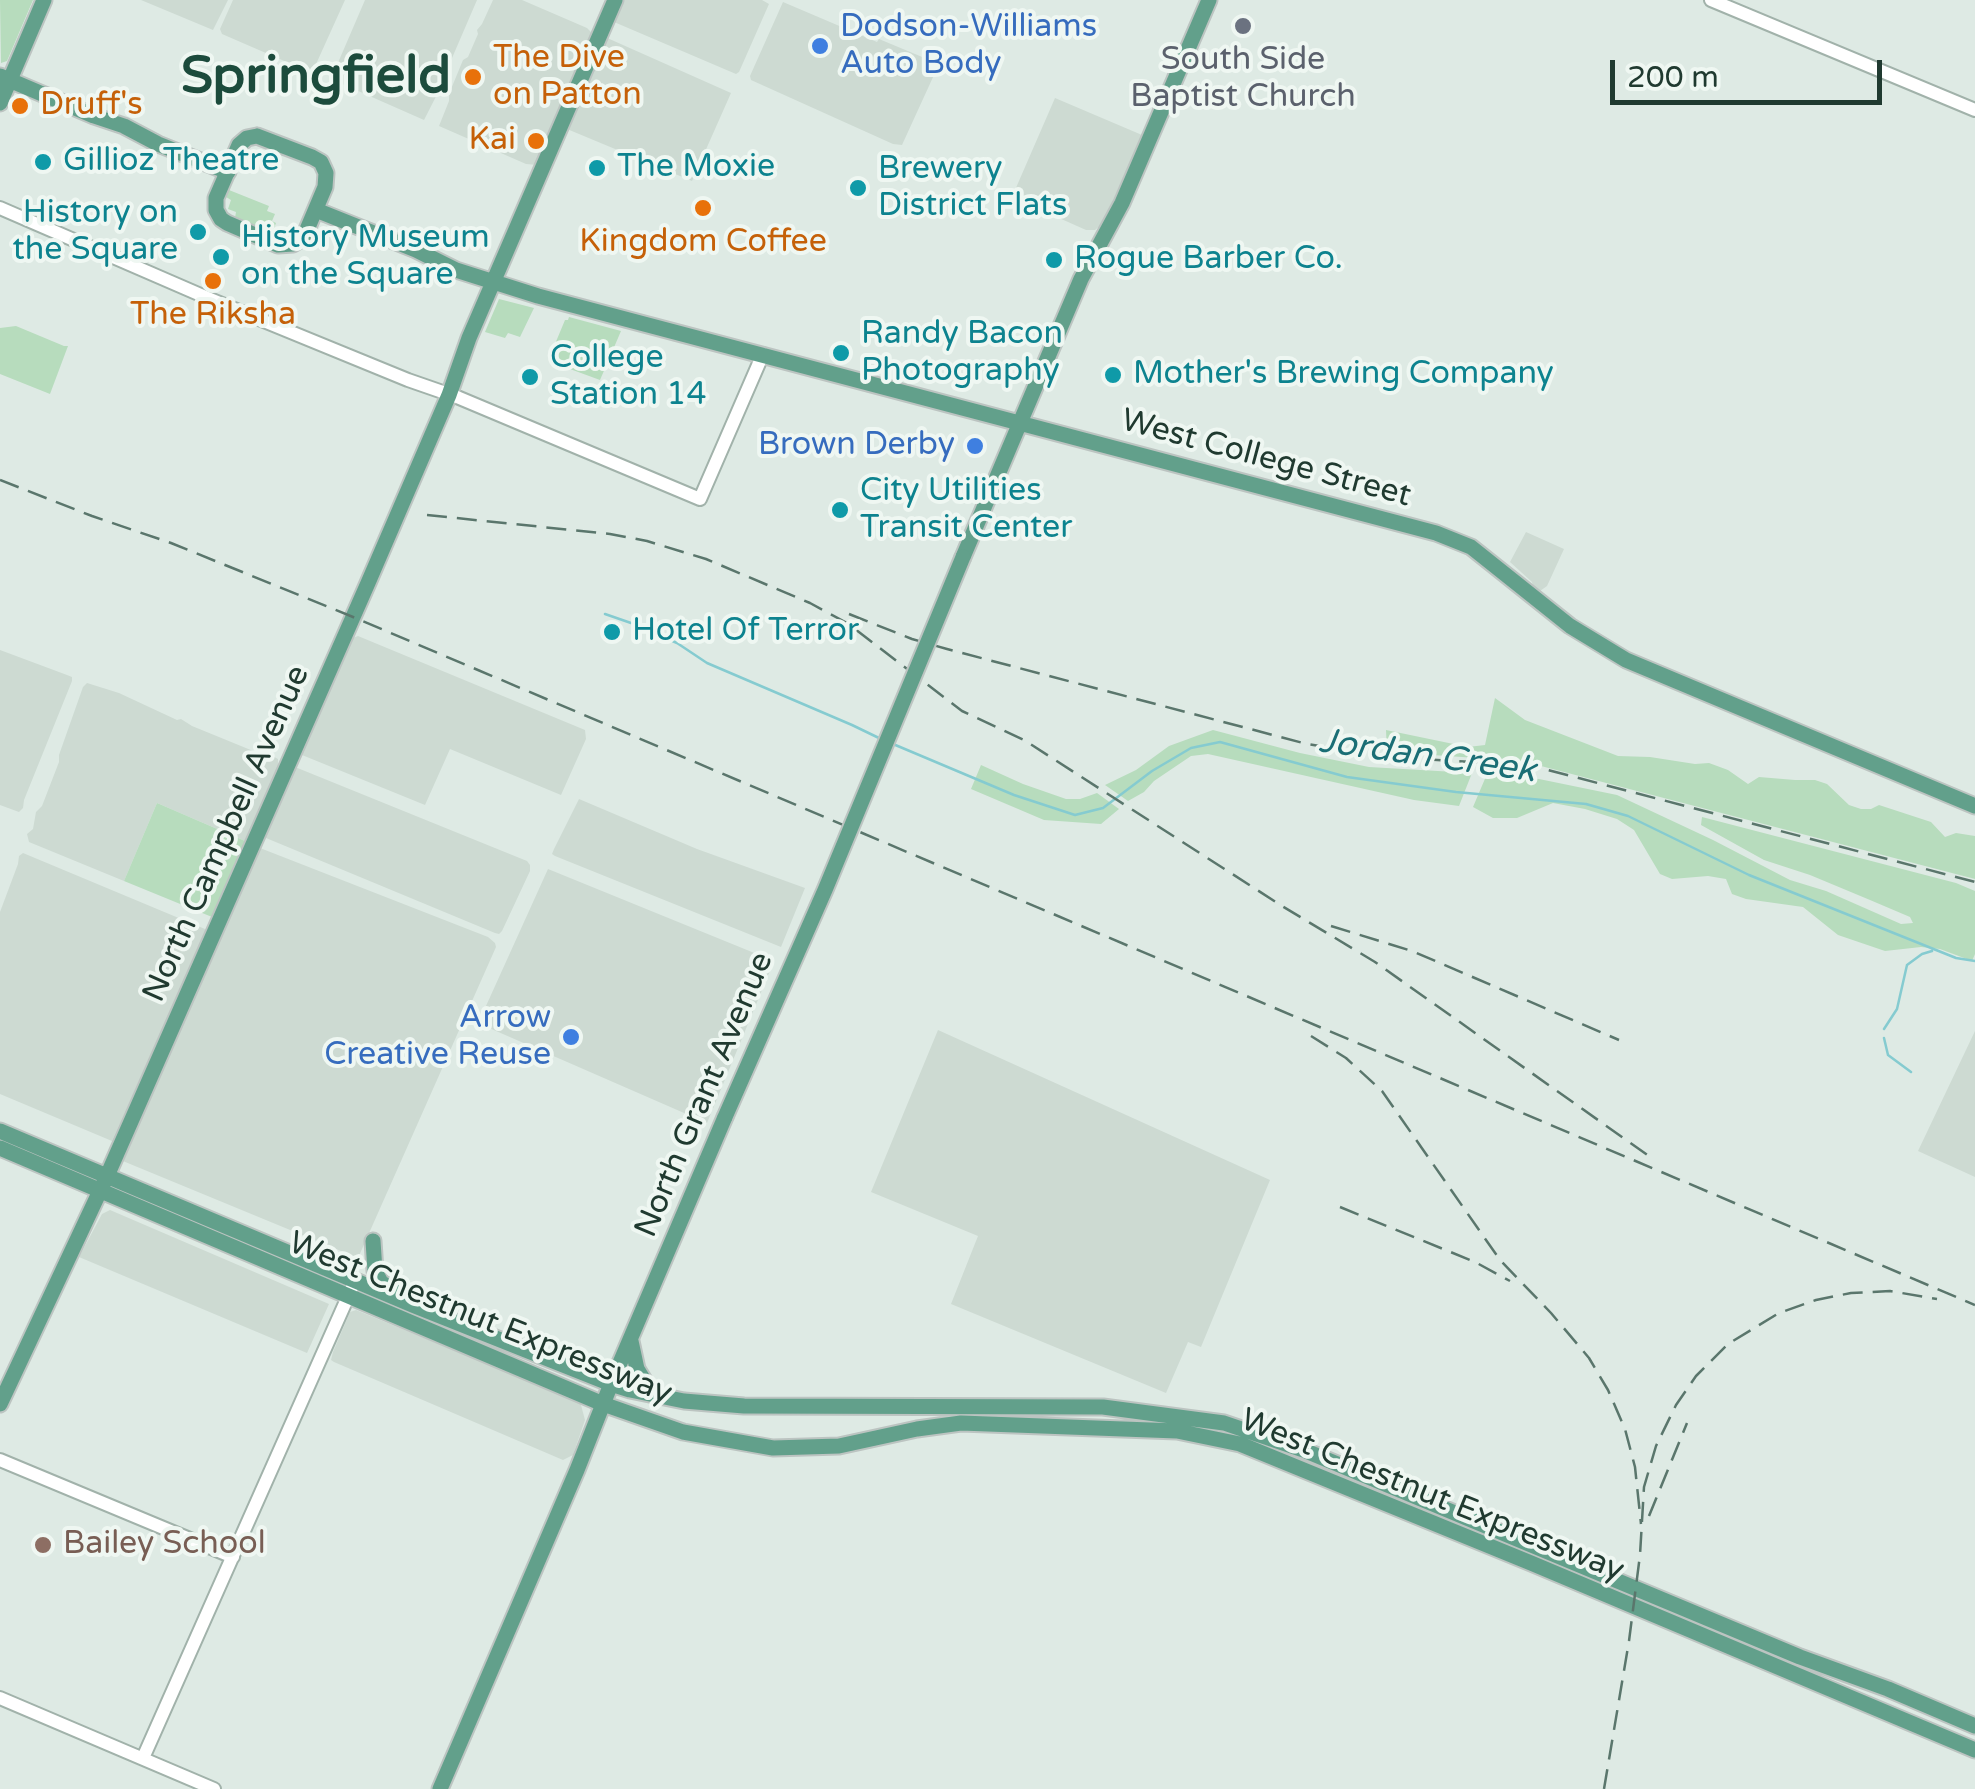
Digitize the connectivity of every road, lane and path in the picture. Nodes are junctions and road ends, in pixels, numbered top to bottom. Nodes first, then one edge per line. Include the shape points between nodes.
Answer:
1 (44, 0) edge
2 (615, 0) edge
3 (1208, 0) edge
4 (1710, 0) edge
5 (5, 78) edge
6 (0, 102) edge
7 (1975, 110) edge
8 (228, 172) junction
9 (0, 208) edge
10 (316, 210) junction
11 (494, 283) junction
12 (763, 354) junction
13 (449, 394) junction
14 (1019, 423) junction
15 (1975, 806) edge
16 (0, 1131) edge
17 (123, 1138) junction
18 (0, 1148) edge
19 (70, 1161) junction
20 (103, 1183) junction
21 (373, 1241) dead end
22 (352, 1288) junction
23 (415, 1306) junction
24 (631, 1340) junction
25 (611, 1384) junction
26 (653, 1395) junction
27 (0, 1404) edge
28 (603, 1404) junction
29 (0, 1460) edge
30 (233, 1557) junction
31 (0, 1698) edge
32 (1975, 1726) edge
33 (1975, 1750) edge
34 (143, 1758) junction
35 (214, 1789) edge
36 (440, 1789) edge

1 - 5 main road
2 - 11 main road, North Campbell Avenue
3 - 14 main road, North Grant Avenue
4 - 7 street
5 - 6 main road
5 - 8 main road
8 - 10 main road via 240,145 266,137 324,166
8 - 10 main road via 215,204 228,224 289,245 301,239
9 - 13 street
10 - 11 main road, West College Street
11 - 12 main road, West College Street
11 - 13 main road, North Campbell Avenue
12 - 13 street via 700,499
12 - 14 main road, West College Street
13 - 17 main road, North Campbell Avenue
14 - 15 main road, West College Street via 1436,532 1472,547 1570,626 1626,660
14 - 24 main road, North Grant Avenue, bridge
16 - 19 main road, West Chestnut Expressway
17 - 19 main road via 97,1160
17 - 20 main road, North Campbell Avenue
18 - 20 main road, West Chestnut Expressway
19 - 20 main road, West Chestnut Expressway
20 - 22 main road, West Chestnut Expressway
20 - 27 main road, North Campbell Avenue
21 - 23 main road via 377,1276
22 - 23 main road, West Chestnut Expressway
22 - 28 main road, West Chestnut Expressway
22 - 30 street
23 - 25 main road, West Chestnut Expressway
24 - 25 main road, North Grant Avenue
24 - 26 main road via 636,1369
25 - 26 main road, West Chestnut Expressway
25 - 28 main road, North Grant Avenue
26 - 32 main road, West Chestnut Expressway via 775,1408 1103,1407 1224,1423
28 - 33 main road, West Chestnut Expressway via 683,1432 774,1448 839,1446 962,1423 1177,1431 1240,1444
28 - 36 main road, North Grant Avenue
29 - 30 street
30 - 34 street
31 - 34 street
34 - 35 street

